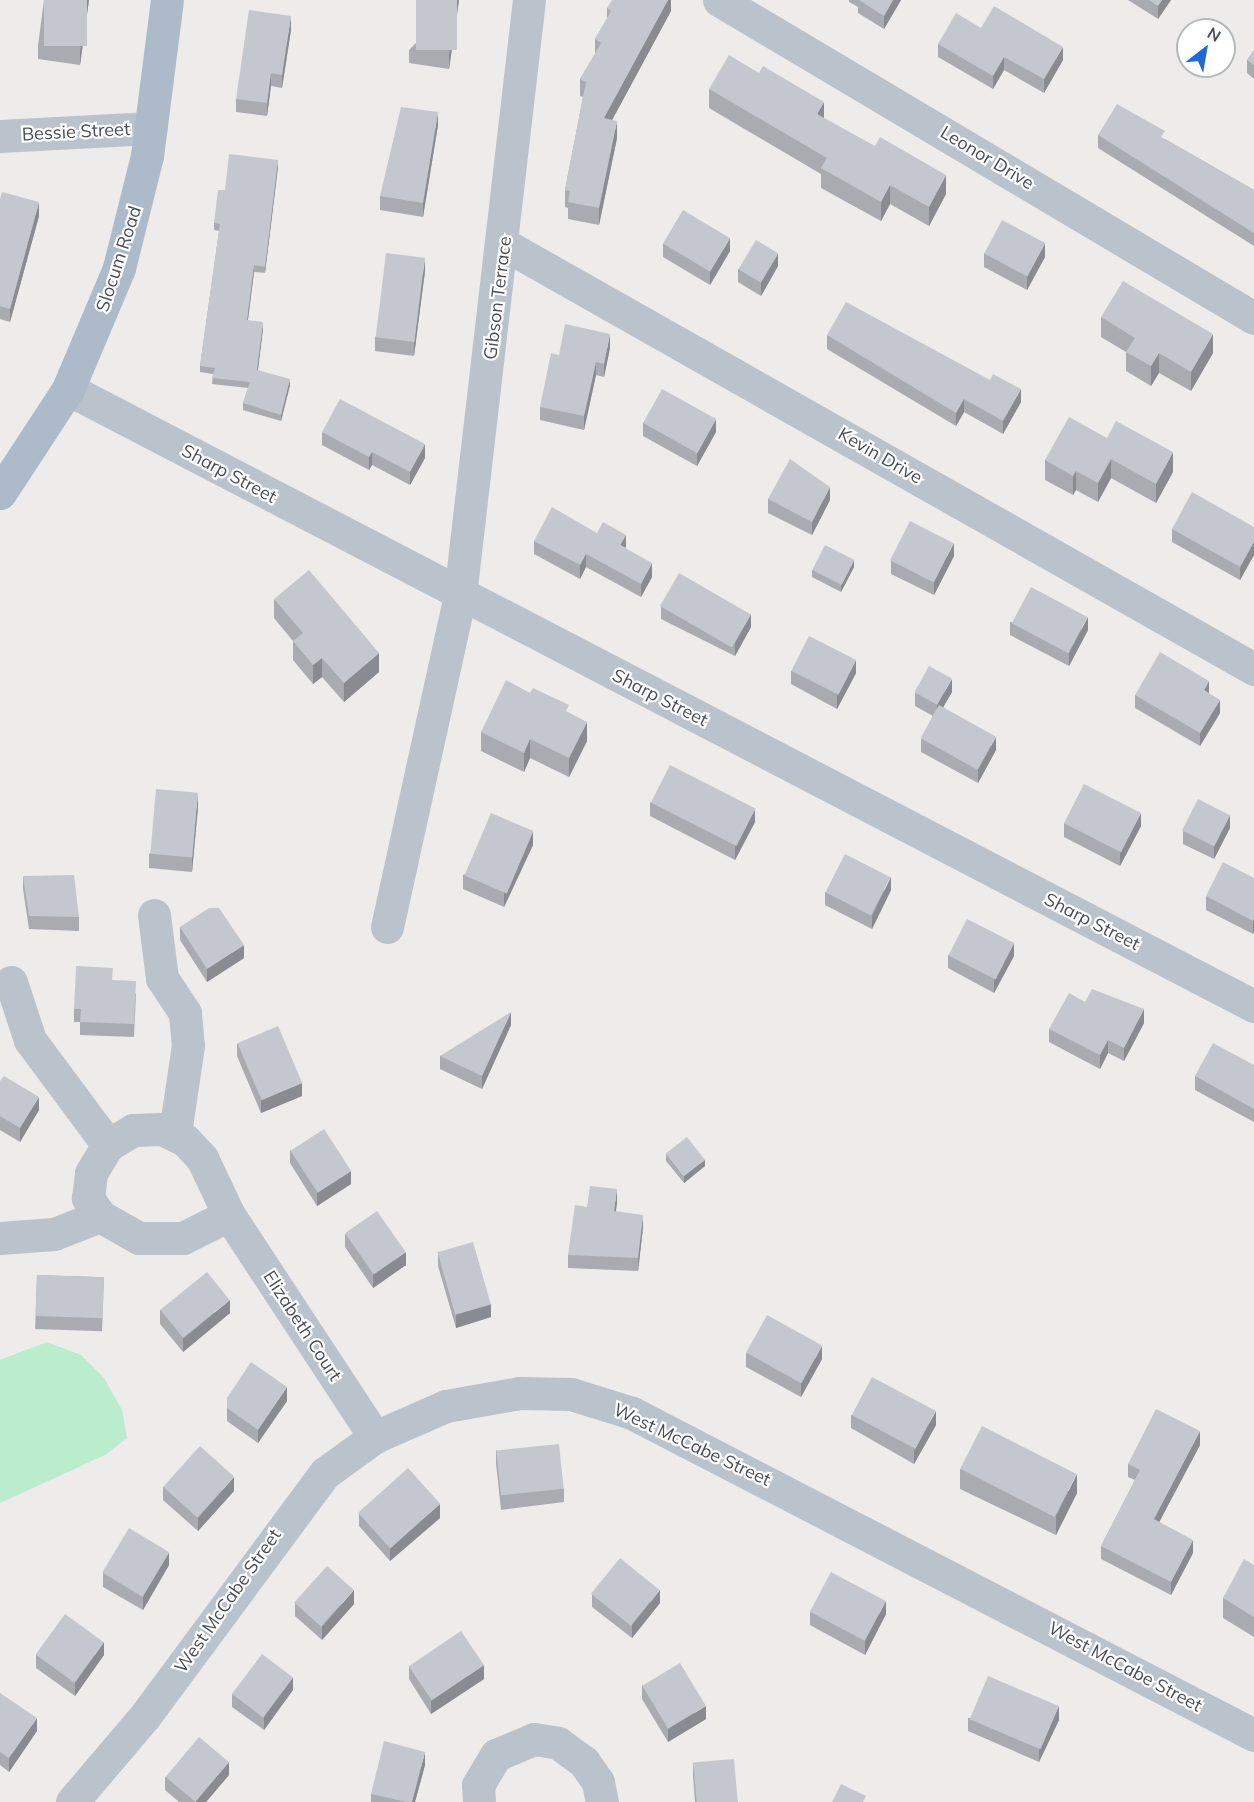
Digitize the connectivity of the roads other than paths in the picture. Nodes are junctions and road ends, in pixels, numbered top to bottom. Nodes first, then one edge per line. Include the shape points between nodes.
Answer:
1 (167, 0) edge
2 (529, 0) edge
3 (719, 0) edge
4 (151, 128) junction
5 (0, 136) edge
6 (505, 245) junction
7 (1254, 318) edge
8 (68, 389) junction
9 (0, 493) edge
10 (460, 595) junction
11 (1254, 669) edge
12 (154, 915) dead end
13 (387, 927) dead end
14 (11, 981) dead end
15 (1254, 1006) edge
16 (175, 1133) junction
17 (108, 1145) junction
18 (229, 1215) junction
19 (100, 1216) junction
20 (0, 1238) edge
21 (375, 1437) junction
22 (1254, 1735) edge
23 (72, 1802) edge
24 (479, 1802) edge
25 (602, 1802) edge

1 - 4 main road, Slocum Road
2 - 6 street, Gibson Terrace
3 - 7 street, Leonor Drive
4 - 5 street, Bessie Street
4 - 8 main road, Slocum Road via 119,268
6 - 10 street, Gibson Terrace
6 - 11 street, Kevin Drive
8 - 9 main road, Slocum Road
8 - 10 street, Sharp Street
10 - 13 street, Gibson Terrace
10 - 15 street, Sharp Street
12 - 16 street via 162,978 186,1023
14 - 17 street via 30,1040
16 - 17 street via 133,1130
16 - 18 street, Elizabeth Court via 202,1158
17 - 19 street via 89,1181 88,1198
18 - 19 street via 197,1234 168,1240 124,1233
18 - 21 street, Elizabeth Court
19 - 20 street via 54,1234
21 - 22 street, West McCabe Street via 446,1406 520,1393 571,1395 632,1413
21 - 23 street, West McCabe Street via 325,1473 296,1507 185,1663
24 - 25 street via 478,1785 496,1755 534,1739 558,1743 584,1762 598,1782

